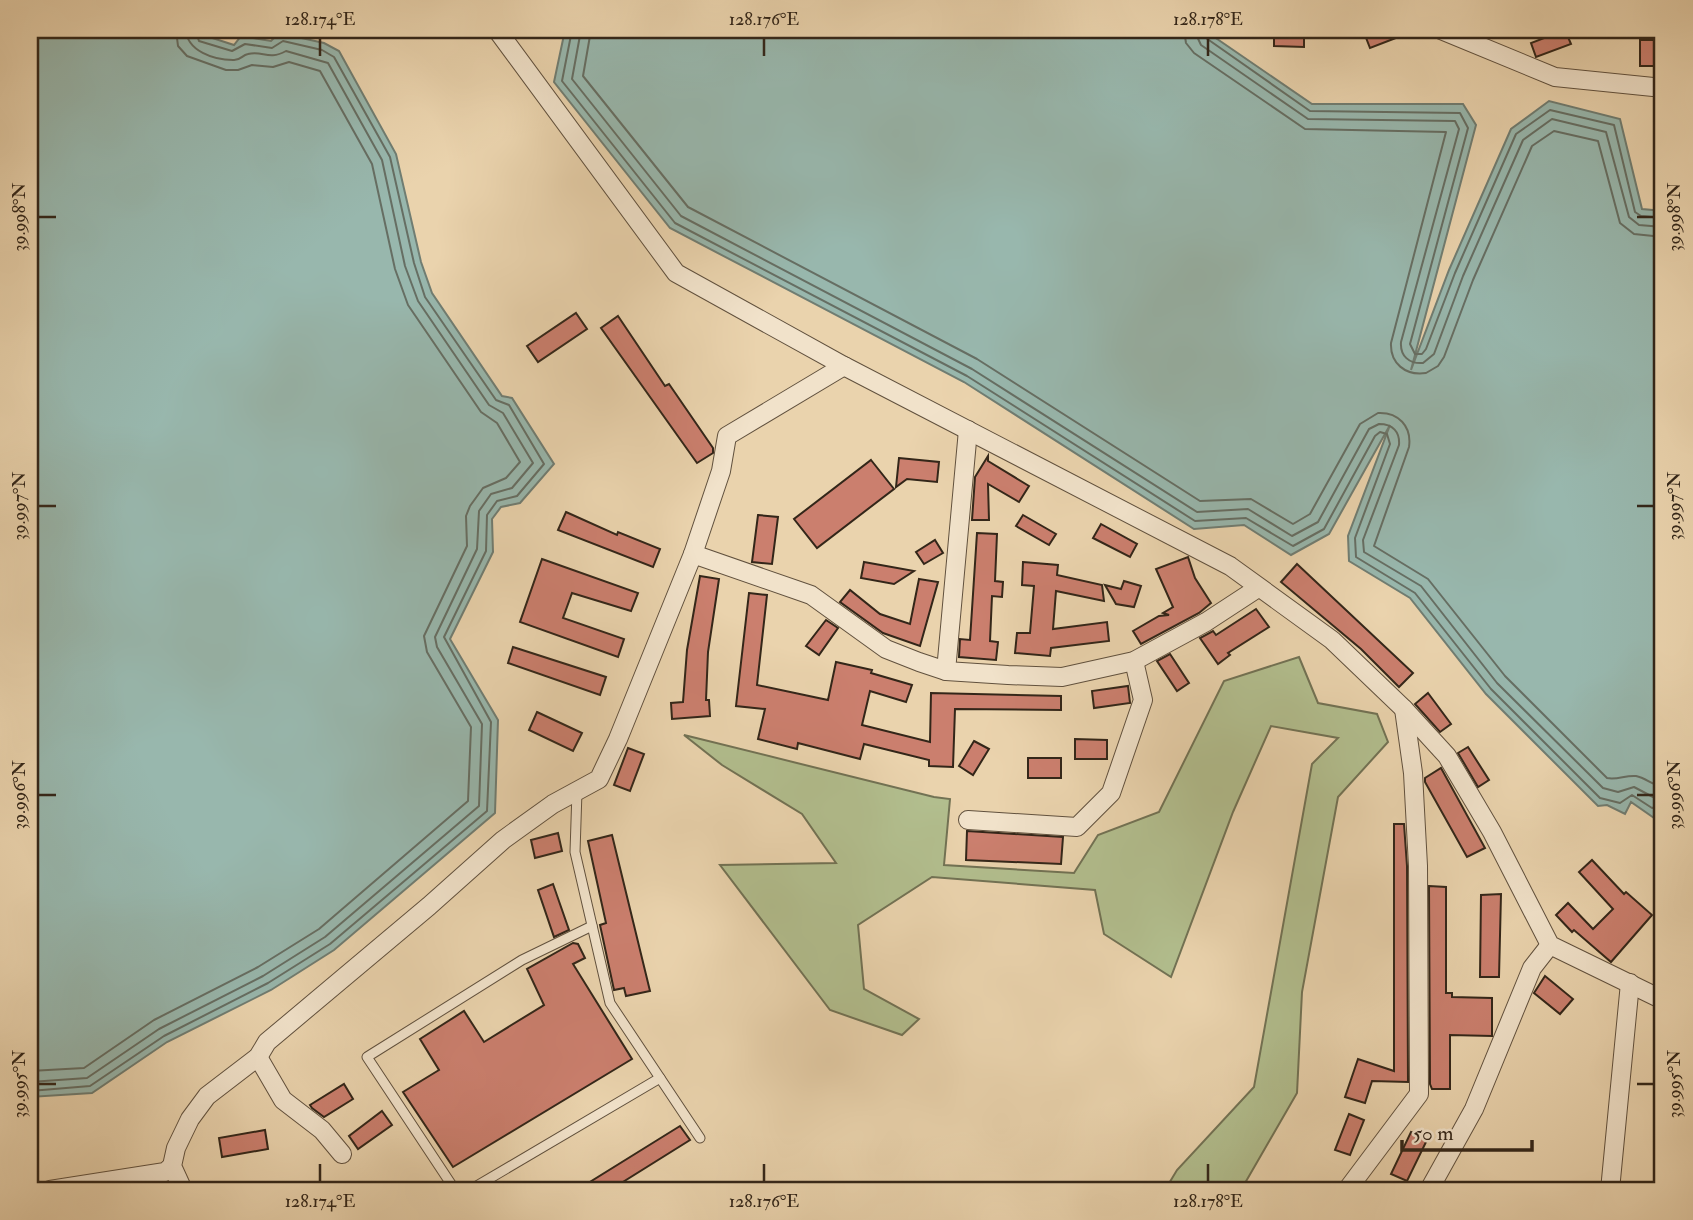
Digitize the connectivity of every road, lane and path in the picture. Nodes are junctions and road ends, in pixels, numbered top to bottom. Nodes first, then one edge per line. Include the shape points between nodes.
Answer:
1 (497, 30) edge
2 (1441, 30) edge
3 (1663, 88) edge
4 (844, 366) junction
5 (968, 430) junction
6 (693, 554) junction
7 (1258, 588) junction
8 (1134, 661) junction
9 (946, 671) junction
10 (1404, 709) junction
11 (577, 791) junction
12 (968, 820) dead end
13 (592, 926) junction
14 (1550, 945) junction
15 (1630, 983) junction
16 (1663, 1000) edge
17 (258, 1056) junction
18 (660, 1078) junction
19 (700, 1138) dead end
20 (342, 1154) dead end
21 (172, 1166) junction
22 (50, 1190) edge
23 (183, 1190) edge
24 (455, 1190) edge
25 (470, 1190) edge
26 (1347, 1190) edge
27 (1429, 1190) edge
28 (1610, 1190) edge

1 - 4 street via 676,273
2 - 3 street via 1555,77
4 - 5 street
4 - 6 street via 727,436 721,471
5 - 7 street via 1230,566
5 - 9 street
6 - 9 street via 811,595 886,649
6 - 11 street via 618,739 598,779
7 - 8 street
7 - 10 street via 1332,640
8 - 9 street via 1062,677
8 - 12 street via 1143,700 1111,793 1077,827
10 - 14 street via 1447,756
10 - 26 street via 1417,853 1419,1094
11 - 13 lane via 575,852
11 - 17 street via 503,840 267,1041
13 - 18 lane via 610,1003
13 - 24 lane via 522,960 368,1057
14 - 15 street
14 - 27 street via 1532,968 1474,1109
15 - 16 street
15 - 28 street
17 - 20 street via 283,1100 322,1130
17 - 21 street via 207,1096 180,1138
18 - 19 lane
18 - 25 lane
21 - 22 street via 165,1172
21 - 23 street

